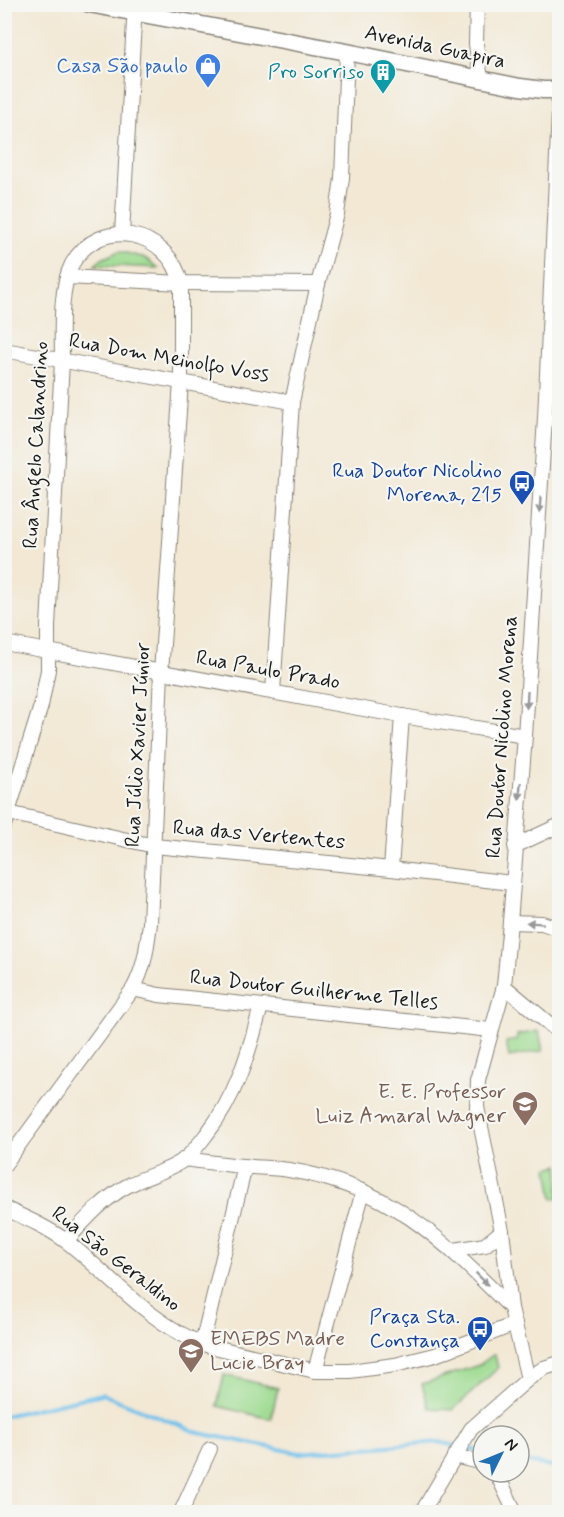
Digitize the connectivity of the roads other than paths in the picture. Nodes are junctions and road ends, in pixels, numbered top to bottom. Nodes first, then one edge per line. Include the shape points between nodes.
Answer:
1 (89, 4) edge
2 (477, 4) edge
3 (135, 9) edge
4 (348, 52) junction
5 (481, 80) junction
6 (559, 90) edge
7 (122, 234) junction
8 (67, 278) junction
9 (181, 283) junction
10 (318, 284) junction
11 (4, 350) edge
12 (62, 361) junction
13 (181, 382) junction
14 (292, 402) junction
15 (552, 418) edge
16 (4, 643) edge
17 (48, 651) junction
18 (161, 673) junction
19 (273, 692) junction
20 (402, 716) junction
21 (525, 736) junction
22 (6, 817) edge
23 (560, 825) edge
24 (154, 846) junction
25 (515, 846) junction
26 (391, 869) junction
27 (512, 883) junction
28 (510, 922) junction
29 (560, 929) edge
30 (504, 986) junction
31 (133, 989) junction
32 (261, 1006) junction
33 (491, 1030) junction
34 (560, 1033) edge
35 (184, 1159) junction
36 (4, 1165) edge
37 (246, 1167) junction
38 (363, 1191) junction
39 (4, 1208) edge
40 (502, 1231) junction
41 (66, 1241) junction
42 (454, 1250) junction
43 (511, 1308) junction
44 (515, 1324) junction
45 (202, 1344) junction
46 (560, 1363) edge
47 (315, 1371) junction
48 (528, 1378) junction
49 (486, 1424) edge
50 (471, 1439) edge
51 (210, 1449) dead end
52 (455, 1454) junction
53 (471, 1459) edge
54 (502, 1484) edge
55 (181, 1512) edge
56 (422, 1512) edge
57 (515, 1512) edge

1 - 3 main road, Avenida Guapira
2 - 5 street via 476,44
3 - 4 main road, Avenida Guapira
3 - 7 street
4 - 5 main road, Avenida Guapira
4 - 10 street via 341,187
5 - 6 main road, Avenida Guapira
6 - 15 street, Rua Doutor Nicolino Morena
7 - 8 street via 86,247
7 - 9 street via 142,237 160,248 174,263
8 - 9 street
8 - 12 street, Rua Ângelo Calandrino
9 - 10 street
9 - 13 street, Rua Júlio Xavier Júnior
10 - 14 street
11 - 12 street, Rua Dom Meinolfo Voss
12 - 13 street, Rua Dom Meinolfo Voss
12 - 17 street, Rua Ângelo Calandrino
13 - 14 street, Rua Dom Meinolfo Voss
13 - 18 street, Rua Júlio Xavier Júnior
14 - 19 street
15 -> 21 street, Rua Doutor Nicolino Morena
16 - 17 street, Rua Paulo Prado
17 - 18 street, Rua Paulo Prado
17 - 22 street, Rua Ângelo Calandrino via 45,689
18 - 19 street, Rua Paulo Prado
18 - 24 street, Rua Júlio Xavier Júnior
19 - 20 street, Rua Paulo Prado
20 - 21 street, Rua Paulo Prado
20 - 26 street
21 -> 25 street, Rua Doutor Nicolino Morena
22 - 24 street, Rua das Vertentes
23 - 25 street
24 - 26 street, Rua das Vertentes
24 - 31 street, Rua Júlio Xavier Júnior via 146,957
25 - 27 street, Rua Doutor Nicolino Morena
26 - 27 street, Rua das Vertentes
27 - 28 street, Rua Doutor Nicolino Morena
29 -> 28 street via 542,923
28 - 30 street, Rua Doutor Nicolino Morena
30 - 33 street, Rua Doutor Nicolino Morena
30 - 34 street
31 - 32 street, Rua Doutor Guilherme Telles
31 - 36 street, Rua Júlio Xavier Júnior
32 - 33 street, Rua Doutor Guilherme Telles
32 - 35 street via 251,1048 230,1100
33 - 40 street, Rua Doutor Nicolino Morena via 476,1100
35 - 37 street
35 - 41 street via 114,1195
37 - 38 street via 287,1169
37 - 45 street
38 - 42 street via 400,1210
38 - 47 street
39 - 41 street, Rua São Geraldino
40 - 42 street via 485,1245
40 - 43 street, Rua Doutor Nicolino Morena
41 - 45 street, Rua São Geraldino via 145,1310
42 -> 43 street
43 - 44 street, Rua Doutor Nicolino Morena
44 - 47 street, Rua São Geraldino via 435,1355 395,1365
44 - 48 street, Rua Doutor Nicolino Morena
45 - 47 street, Rua São Geraldino
46 - 48 street
48 - 49 street
50 - 52 street
51 - 55 street
52 - 53 street
52 - 56 street
54 - 57 street

